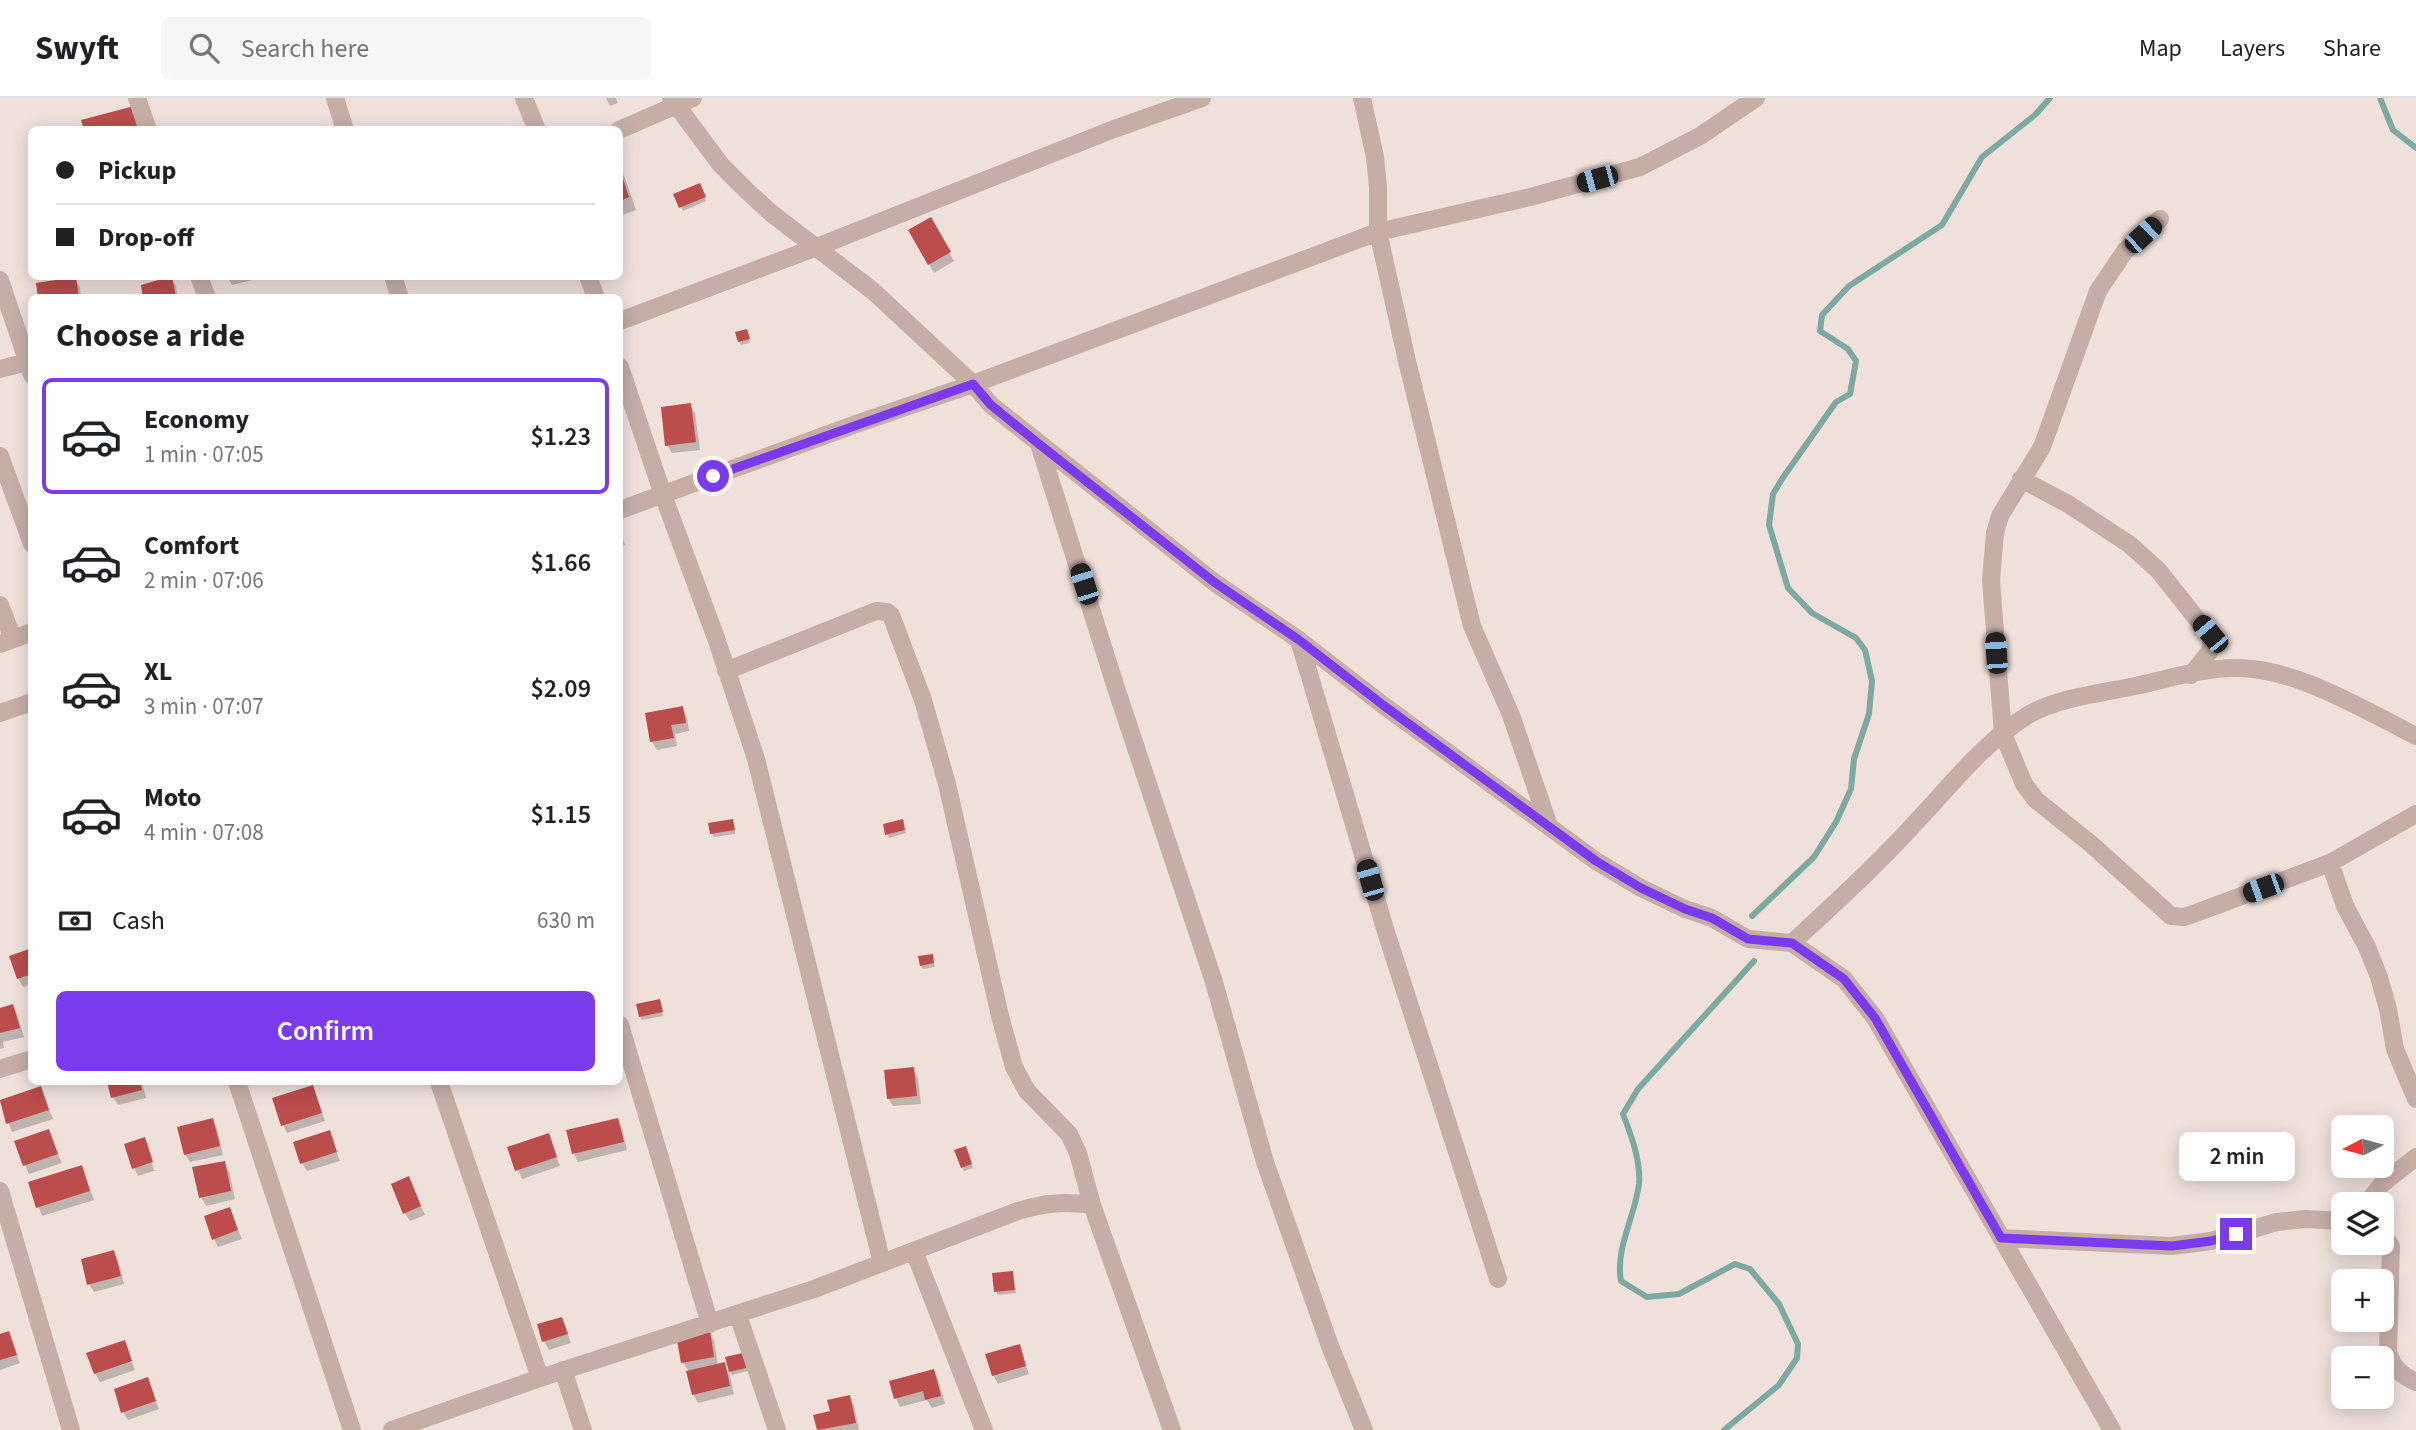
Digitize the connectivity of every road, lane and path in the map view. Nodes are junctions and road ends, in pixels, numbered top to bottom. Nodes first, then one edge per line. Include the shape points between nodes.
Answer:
1 (137, 98) edge
2 (335, 98) edge
3 (524, 98) edge
4 (693, 98) edge
5 (1202, 98) edge
6 (1362, 98) edge
7 (1756, 98) edge
8 (672, 101) edge
9 (147, 126) edge
10 (344, 126) edge
11 (535, 126) edge
12 (623, 128) edge
13 (2160, 219) dead end
14 (1378, 232) junction
15 (817, 247) junction
16 (0, 280) edge
17 (623, 320) edge
18 (28, 365) edge
19 (28, 368) edge
20 (0, 369) edge
21 (623, 376) edge
22 (973, 384) junction
23 (1039, 444) junction
24 (0, 456) edge
25 (2021, 479) junction
26 (663, 495) junction
27 (623, 509) edge
28 (28, 533) edge
29 (0, 605) edge
30 (28, 633) edge
31 (1299, 640) junction
32 (6, 641) edge
33 (726, 671) junction
34 (2191, 675) junction
35 (28, 703) edge
36 (0, 713) edge
37 (2003, 734) junction
38 (2416, 736) edge
39 (2416, 814) edge
40 (1549, 826) junction
41 (2330, 863) junction
42 (1792, 943) junction
43 (623, 1035) edge
44 (28, 1060) edge
45 (0, 1069) edge
46 (238, 1085) edge
47 (440, 1085) edge
48 (2416, 1099) edge
49 (2416, 1157) edge
50 (0, 1191) edge
51 (2376, 1192) edge
52 (1092, 1205) junction
53 (2331, 1220) edge
54 (2001, 1238) junction
55 (914, 1251) junction
56 (2391, 1255) edge
57 (882, 1264) junction
58 (1498, 1279) dead end
59 (738, 1315) junction
60 (710, 1324) junction
61 (563, 1370) junction
62 (540, 1378) junction
63 (2416, 1382) edge
64 (71, 1430) edge
65 (352, 1430) edge
66 (392, 1430) edge
67 (583, 1430) edge
68 (777, 1430) edge
69 (984, 1430) edge
70 (1172, 1430) edge
71 (1364, 1430) edge
72 (2112, 1430) edge

1 - 9 street
2 - 10 street
3 - 11 street
4 - 8 street
5 - 15 street
6 - 14 street via 1375,157
7 - 14 street via 1700,136 1640,167
8 - 12 street
8 - 15 street via 746,190
13 - 25 street via 2125,251 2098,291 2042,447
14 - 22 street
14 - 40 street via 1472,626 1511,715
15 - 17 street
15 - 22 street via 873,291
16 - 18 street
19 - 20 street
21 - 26 street
22 - 23 street
22 - 26 street
23 - 31 street via 1214,582
23 - 71 street via 1214,982 1265,1162
24 - 28 street
25 - 34 street via 2105,527 2158,570 2212,638 2210,651
25 - 37 street via 2000,516 1992,557
26 - 27 street
26 - 33 street
29 - 32 street
30 - 32 street
31 - 40 street
31 - 58 street via 1386,932
33 - 52 street via 876,611 891,615 923,700 947,784 1014,1066 1027,1091 1069,1134
33 - 57 street via 756,759
34 - 37 street via 2079,696 2029,714
34 - 38 street via 2239,668 2272,672
35 - 36 street
37 - 41 street via 2029,793 2171,916 2196,913
37 - 42 street
39 - 41 street
40 - 42 street via 1641,888 1748,939
41 - 48 street via 2379,977 2395,1049
42 - 54 street via 1844,979 1875,1018
43 - 60 street
44 - 45 street
46 - 65 street
47 - 62 street
49 - 51 street
50 - 64 street
52 - 55 street via 1032,1206
52 - 70 street
53 - 54 street via 2277,1222 2211,1241 2172,1246
54 - 72 street
55 - 57 street
55 - 69 street
56 - 63 street via 2388,1352 2402,1375
57 - 59 street
59 - 60 street
59 - 68 street
60 - 61 street
61 - 62 street
61 - 67 street
62 - 66 street

